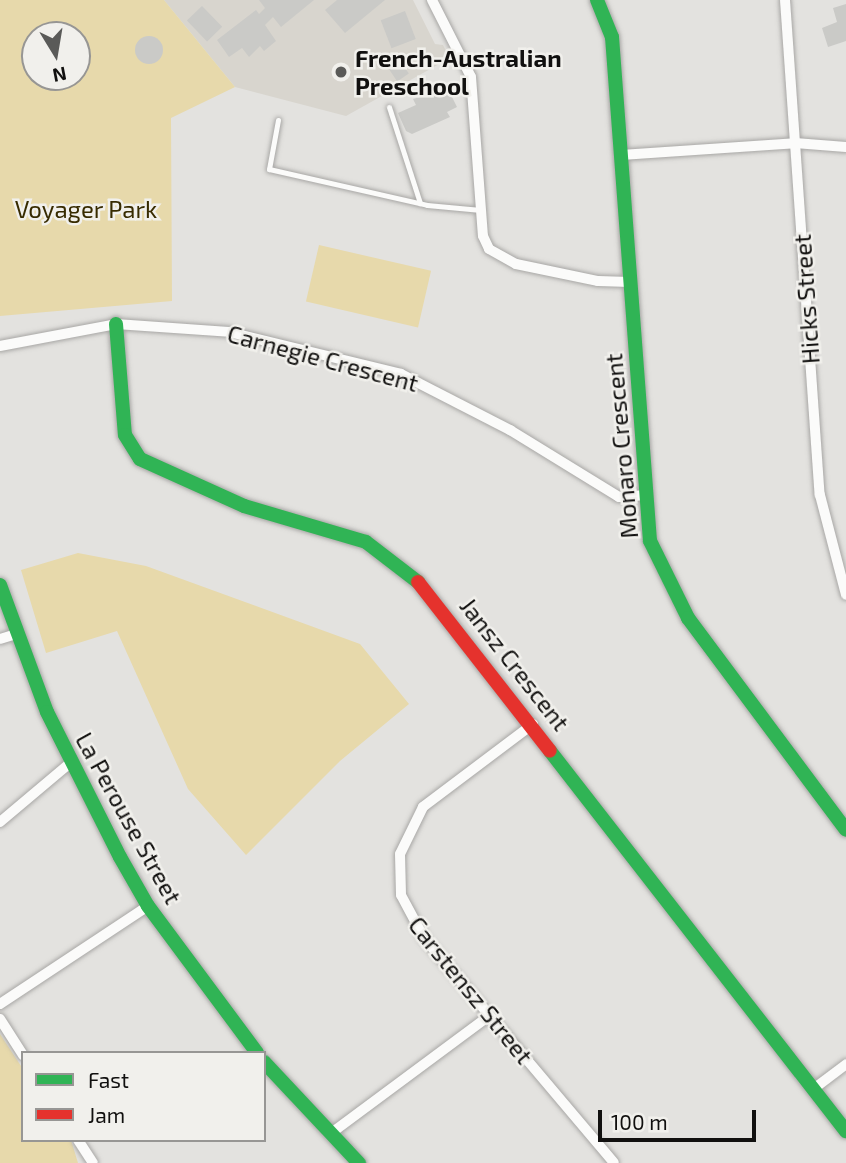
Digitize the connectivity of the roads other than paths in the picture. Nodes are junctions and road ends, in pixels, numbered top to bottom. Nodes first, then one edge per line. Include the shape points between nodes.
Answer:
1 (432, 0) edge
2 (597, 0) edge
3 (785, 0) edge
4 (389, 107) dead end
5 (278, 120) dead end
6 (795, 143) junction
7 (846, 146) edge
8 (621, 155) junction
9 (419, 203) junction
10 (481, 210) junction
11 (630, 282) junction
12 (116, 324) junction
13 (0, 337) edge
14 (13, 340) junction
15 (0, 346) edge
16 (647, 495) junction
17 (0, 585) edge
18 (846, 595) edge
19 (16, 634) junction
20 (0, 639) edge
21 (533, 724) junction
22 (69, 763) junction
23 (0, 822) edge
24 (846, 830) edge
25 (148, 906) junction
26 (0, 1004) edge
27 (489, 1016) junction
28 (0, 1019) edge
29 (256, 1051) edge
30 (21, 1052) edge
31 (266, 1064) edge
32 (846, 1064) edge
33 (816, 1087) junction
34 (846, 1132) edge
35 (330, 1134) junction
36 (79, 1142) edge
37 (92, 1163) edge
38 (359, 1163) edge
39 (614, 1163) edge

1 - 10 street via 471,77
2 - 8 street, Monaro Crescent via 612,37
3 - 6 street, Hicks Street
4 - 9 lane
5 - 9 lane via 269,169
6 - 7 street
6 - 8 street
6 - 18 street, Hicks Street via 820,495
8 - 11 street, Monaro Crescent
9 - 10 lane
10 - 11 street via 485,242 500,260 583,279
11 - 16 street, Monaro Crescent
12 - 14 street, Carnegie Crescent
12 - 16 street, Carnegie Crescent via 229,332 401,374 499,424 619,497
12 - 21 street, Jansz Crescent via 125,435 140,459 244,506 366,542 387,555 438,602
13 - 14 street, Carnegie Crescent
14 - 15 street, Carnegie Crescent
16 - 24 street, Monaro Crescent via 650,541 666,582
17 - 19 street, La Perouse Street
19 - 20 street
19 - 22 street, La Perouse Street
21 - 27 street, Carstensz Street via 440,791 409,829 400,854 401,895 410,916
21 - 33 street, Jansz Crescent
22 - 23 street
22 - 25 street, La Perouse Street
25 - 26 street
25 - 29 street, La Perouse Street
27 - 35 street
27 - 39 street, Carstensz Street
28 - 30 street
31 - 35 street
32 - 33 street
33 - 34 street, Jansz Crescent
35 - 38 street
36 - 37 street

